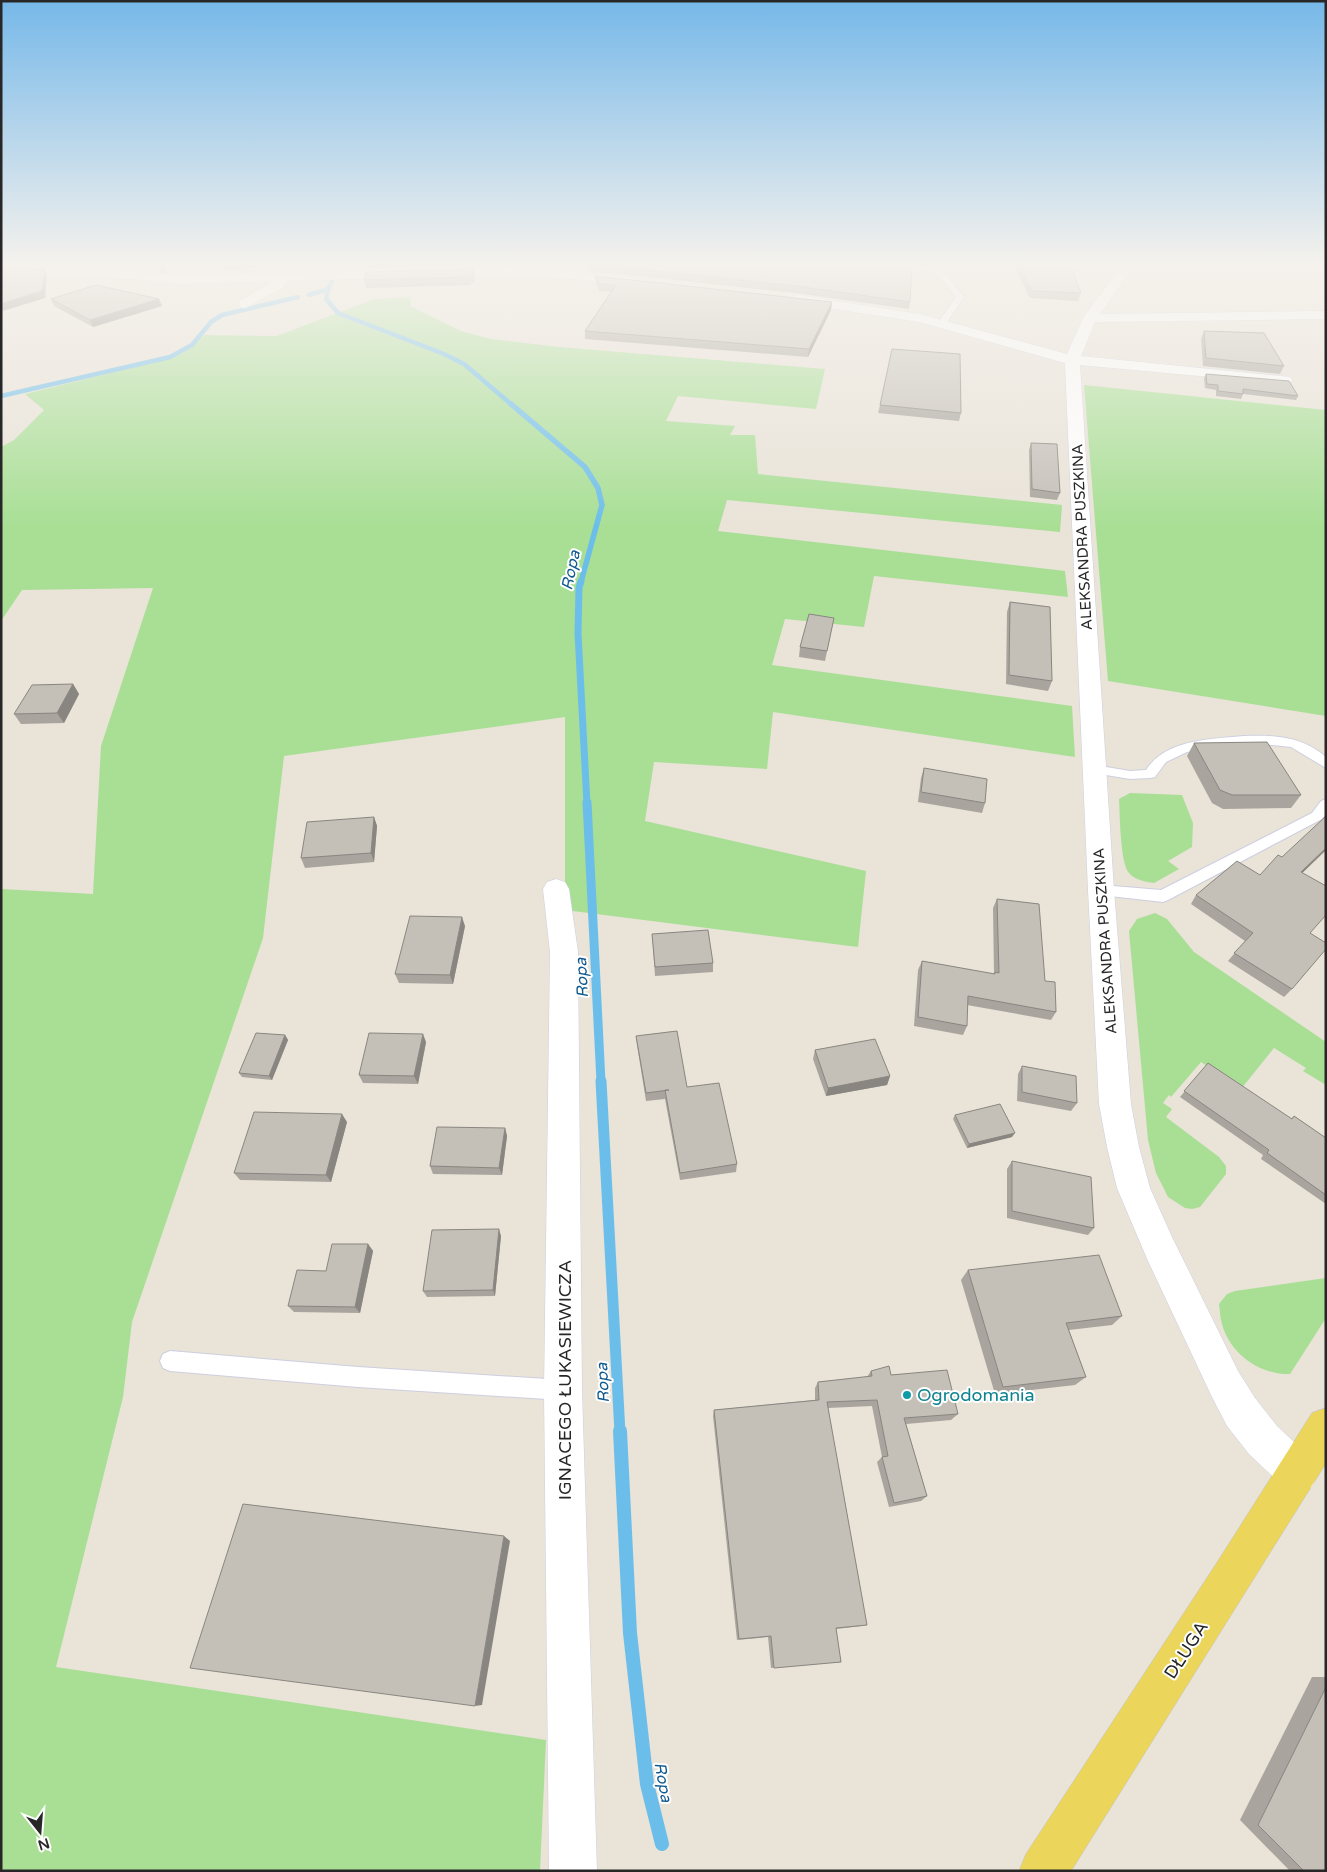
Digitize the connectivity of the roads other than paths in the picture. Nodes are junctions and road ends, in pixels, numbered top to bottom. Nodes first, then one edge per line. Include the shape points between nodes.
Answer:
1 (1042, 351) edge
2 (1076, 351) edge
3 (1072, 360) junction
4 (1285, 380) edge
5 (1326, 764) edge
6 (1094, 769) junction
7 (1326, 804) edge
8 (556, 889) dead end
9 (1101, 890) junction
10 (170, 1361) dead end
11 (563, 1390) junction
12 (1326, 1427) edge
13 (1298, 1473) junction
14 (573, 1871) edge
15 (1042, 1871) edge

1 - 3 street
2 - 3 street
3 - 4 street
3 - 6 street, ALEKSANDRA PUSZKINA
5 - 6 lane via 1315,753 1289,741 1244,739 1195,745 1170,754 1162,757 1150,774 1130,775
6 - 9 street, ALEKSANDRA PUSZKINA
7 - 9 lane via 1317,816 1163,896
8 - 11 street, IGNACEGO ŁUKASIEWICZA via 564,952
9 - 13 street, ALEKSANDRA PUSZKINA via 1115,1104 1134,1188 1160,1250 1241,1412 1263,1440
10 - 11 lane
11 - 14 street, IGNACEGO ŁUKASIEWICZA
12 - 13 main road, DŁUGA
13 - 15 main road, DŁUGA

